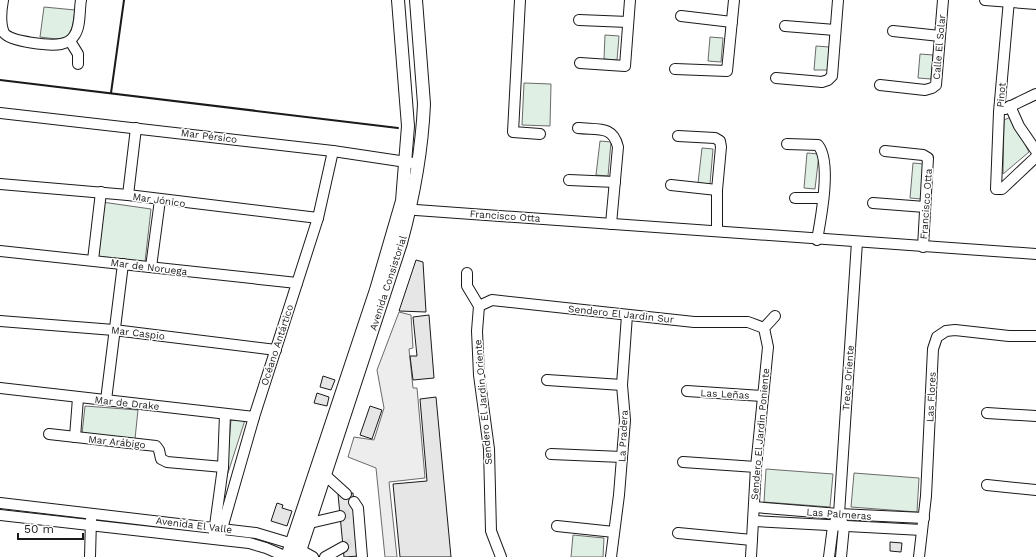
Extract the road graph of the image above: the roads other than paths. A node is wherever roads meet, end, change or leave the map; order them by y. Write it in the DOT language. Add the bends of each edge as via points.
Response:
graph roads {
  1 [pos="3,0"];
  2 [pos="81,0"];
  3 [pos="520,0"];
  4 [pos="630,0"];
  5 [pos="734,0"];
  6 [pos="838,0"];
  7 [pos="943,0"];
  8 [pos="985,0"];
  9 [pos="398,1"];
  10 [pos="1009,1"];
  11 [pos="416,2"];
  12 [pos="1036,4"];
  13 [pos="681,16"];
  14 [pos="579,20"];
  15 [pos="628,22"];
  16 [pos="732,22"];
  17 [pos="785,26"];
  18 [pos="835,30"];
  19 [pos="893,31"];
  20 [pos="940,36"];
  21 [pos="2,37"];
  22 [pos="70,40"];
  23 [pos="580,63"];
  24 [pos="78,64"];
  25 [pos="675,69"];
  26 [pos="776,78"];
  27 [pos="880,85"];
  28 [pos="1036,94"];
  29 [pos="1010,106"];
  30 [pos="1000,112"];
  31 [pos="0,113"];
  32 [pos="136,128"];
  33 [pos="578,128"];
  34 [pos="540,134"];
  35 [pos="678,136"];
  36 [pos="787,144"];
  37 [pos="333,151"];
  38 [pos="885,151"];
  39 [pos="1036,151"];
  40 [pos="1036,157"];
  41 [pos="412,163"];
  42 [pos="569,180"];
  43 [pos="615,182"];
  44 [pos="0,184"];
  45 [pos="671,185"];
  46 [pos="717,190"];
  47 [pos="101,192"];
  48 [pos="128,195"];
  49 [pos="795,198"];
  50 [pos="822,198"];
  51 [pos="160,200"];
  52 [pos="873,203"];
  53 [pos="925,207"];
  54 [pos="405,210"];
  55 [pos="318,218"];
  56 [pos="611,224"];
  57 [pos="718,231"];
  58 [pos="817,240"];
  59 [pos="858,242"];
  60 [pos="924,247"];
  61 [pos="0,251"];
  62 [pos="1036,254"];
  63 [pos="93,260"];
  64 [pos="123,264"];
  65 [pos="150,267"];
  66 [pos="467,273"];
  67 [pos="297,283"];
  68 [pos="479,306"];
  69 [pos="627,315"];
  70 [pos="775,316"];
  71 [pos="0,321"];
  72 [pos="764,328"];
  73 [pos="114,330"];
  74 [pos="1036,336"];
  75 [pos="276,350"];
  76 [pos="547,380"];
  77 [pos="622,385"];
  78 [pos="0,388"];
  79 [pos="687,392"];
  80 [pos="762,396"];
  81 [pos="78,398"];
  82 [pos="106,400"];
  83 [pos="987,413"];
  84 [pos="225,414"];
  85 [pos="1036,416"];
  86 [pos="254,417"];
  87 [pos="49,434"];
  88 [pos="75,437"];
  89 [pos="551,454"];
  90 [pos="622,457"];
  91 [pos="683,462"];
  92 [pos="223,467"];
  93 [pos="756,467"];
  94 [pos="325,475"];
  95 [pos="987,485"];
  96 [pos="1036,490"];
  97 [pos="346,494"];
  98 [pos="354,502"];
  99 [pos="0,503"];
  100 [pos="754,507"];
  101 [pos="92,513"];
  102 [pos="839,514"];
  103 [pos="0,515"];
  104 [pos="340,516"];
  105 [pos="924,518"];
  106 [pos="754,521"];
  107 [pos="310,522"];
  108 [pos="91,526"];
  109 [pos="557,526"];
  110 [pos="833,526"];
  111 [pos="844,526"];
  112 [pos="218,527"];
  113 [pos="922,530"];
  114 [pos="614,532"];
  115 [pos="678,533"];
  116 [pos="216,539"];
  117 [pos="752,540"];
  118 [pos="343,547"];
  119 [pos="296,550"];
  120 [pos="90,557"];
  121 [pos="287,557"];
  122 [pos="312,557"];
  123 [pos="326,557"];
  124 [pos="362,557"];
  125 [pos="501,557"];
  126 [pos="611,557"];
  127 [pos="751,557"];
  128 [pos="829,557"];
  129 [pos="841,557"];
  130 [pos="919,557"];
  1 -- 21 [label="street"];
  2 -- 22 [label="street" via="77,30"];
  3 -- 34 [label="street" via="513,132"];
  4 -- 15 [label="street"];
  5 -- 16 [label="street"];
  6 -- 18 [label="street"];
  7 -- 20 [label="street, Calle El Solar"];
  8 -- 10 [label="street"];
  9 -- 11 [label="main road" via="401,7 407,10"];
  9 -- 41 [label="main road, Avenida Consistorial"];
  10 -- 12 [label="street"];
  10 -- 30 [label="street, Pinot"];
  11 -- 41 [label="main road, Avenida Consistorial" via="424,104 423,121"];
  13 -- 16 [label="street"];
  14 -- 15 [label="street"];
  15 -- 23 [label="street" via="625,66"];
  16 -- 25 [label="street" via="727,71"];
  17 -- 18 [label="street"];
  18 -- 26 [label="street" via="832,76 828,80 822,82"];
  19 -- 20 [label="street"];
  20 -- 27 [label="street, Calle El Solar" via="936,85 925,90"];
  21 -- 22 [label="street" via="49,44 60,44"];
  22 -- 24 [label="street" via="78,54"];
  28 -- 29 [label="street"];
  29 -- 30 [label="street"];
  29 -- 39 [label="street, Pinot" via="1019,126"];
  30 -- 40 [label="street, Pinot" via="995,187 997,190 1002,189"];
  31 -- 32 [label="street, Mar Pérsico"];
  32 -- 37 [label="street, Mar Pérsico"];
  32 -- 48 [label="street"];
  33 -- 43 [label="street" via="609,131 615,136 618,147"];
  35 -- 46 [label="street" via="715,138 720,141 722,147"];
  36 -- 50 [label="street" via="818,145 823,151 825,160"];
  37 -- 41 [label="street, Mar Pérsico"];
  37 -- 55 [label="street, Océano Antártico"];
  38 -- 53 [label="street, Francisco Otta" via="923,155 928,158"];
  41 -- 54 [label="main road, Avenida Consistorial"];
  42 -- 43 [label="street"];
  43 -- 56 [label="street"];
  44 -- 47 [label="street, Mar Jónico"];
  45 -- 46 [label="street"];
  46 -- 57 [label="street"];
  47 -- 48 [label="street, Mar Jónico"];
  47 -- 63 [label="street"];
  48 -- 51 [label="street, Mar Jónico"];
  49 -- 50 [label="street"];
  50 -- 58 [label="street"];
  51 -- 55 [label="street, Mar Jónico"];
  51 -- 65 [label="street"];
  52 -- 53 [label="street"];
  53 -- 60 [label="street, Francisco Otta"];
  54 -- 56 [label="street, Francisco Otta"];
  54 -- 94 [label="main road, Avenida Consistorial" via="401,244"];
  54 -- 119 [label="main road, Avenida Consistorial" via="376,290"];
  55 -- 67 [label="street, Océano Antártico"];
  56 -- 57 [label="street, Francisco Otta"];
  57 -- 58 [label="street, Francisco Otta"];
  58 -- 59 [label="street, Francisco Otta"];
  59 -- 60 [label="street, Francisco Otta"];
  59 -- 102 [label="street, Trece Oriente"];
  60 -- 62 [label="street, Francisco Otta"];
  61 -- 63 [label="street, Mar de Noruega"];
  63 -- 64 [label="street, Mar de Noruega"];
  64 -- 65 [label="street, Mar de Noruega"];
  64 -- 73 [label="street"];
  65 -- 67 [label="street, Mar de Noruega"];
  66 -- 68 [label="street" via="467,286"];
  67 -- 75 [label="street, Océano Antártico"];
  68 -- 69 [label="street, Sendero El Jardin Sur" via="492,300"];
  68 -- 125 [label="street, Sendero El Jardin Oriente" via="479,375 489,449 491,531"];
  69 -- 72 [label="street, Sendero El Jardin Sur" via="694,322 748,322"];
  69 -- 77 [label="street, La Pradera"];
  70 -- 72 [label="street"];
  71 -- 73 [label="street, Mar Caspio"];
  72 -- 80 [label="street, Sendero El Jardin Poniente" via="768,347"];
  73 -- 75 [label="street, Mar Caspio"];
  73 -- 82 [label="street"];
  74 -- 105 [label="street, Las Flores" via="955,330 946,331 937,337 933,349"];
  75 -- 86 [label="street, Océano Antártico"];
  76 -- 77 [label="street"];
  77 -- 90 [label="street, La Pradera" via="625,420"];
  78 -- 81 [label="street, Mar de Drake"];
  79 -- 80 [label="street, Las Leñas"];
  80 -- 93 [label="street, Sendero El Jardin Poniente"];
  81 -- 82 [label="street, Mar de Drake"];
  81 -- 88 [label="street"];
  82 -- 84 [label="street, Mar de Drake"];
  83 -- 85 [label="street"];
  84 -- 86 [label="street, Mar de Drake"];
  84 -- 92 [label="street, Océano Antártico"];
  86 -- 112 [label="street, Océano Antártico"];
  87 -- 88 [label="street, Mar Arábigo"];
  88 -- 92 [label="street, Mar Arábigo" via="156,446 161,458 167,462"];
  89 -- 90 [label="street"];
  90 -- 114 [label="street, La Pradera"];
  91 -- 93 [label="street"];
  92 -- 112 [label="street, Océano Antártico"];
  93 -- 100 [label="street, Sendero El Jardin Poniente"];
  94 -- 97 [label="street"];
  94 -- 107 [label="main road, Avenida Consistorial"];
  95 -- 96 [label="street"];
  98 -- 124 [label="street"];
  99 -- 101 [label="street, Avenida El Valle"];
  100 -- 102 [label="street, Las Palmeras"];
  100 -- 106 [label="street, Sendero El Jardin Poniente"];
  101 -- 108 [label="street"];
  101 -- 112 [label="street, Avenida El Valle"];
  102 -- 105 [label="street, Las Palmeras"];
  102 -- 110 [label="street, Trece Oriente"];
  102 -- 111 [label="street, Trece Oriente"];
  103 -- 108 [label="street, Avenida El Valle"];
  104 -- 107 [label="street"];
  105 -- 113 [label="street, Las Flores"];
  106 -- 110 [label="street, Las Palmeras"];
  106 -- 117 [label="street, Sendero El Jardin Poniente"];
  107 -- 119 [label="main road, Avenida Consistorial"];
  108 -- 116 [label="street, Avenida El Valle"];
  108 -- 120 [label="street"];
  109 -- 114 [label="street"];
  110 -- 111 [label="street, Las Palmeras"];
  110 -- 128 [label="street, Trece Oriente"];
  111 -- 113 [label="street, Las Palmeras"];
  111 -- 129 [label="street, Trece Oriente"];
  112 -- 116 [label="street, Océano Antártico"];
  112 -- 119 [label="street, Avenida El Valle" via="256,533"];
  113 -- 130 [label="street, Las Flores"];
  114 -- 126 [label="street, La Pradera"];
  115 -- 117 [label="street"];
  116 -- 121 [label="street, Avenida El Valle" via="249,543"];
  117 -- 127 [label="street, Sendero El Jardin Poniente"];
  118 -- 123 [label="street"];
  119 -- 121 [label="main road, Avenida Consistorial"];
  119 -- 122 [label="street, Avenida El Valle"];
}
